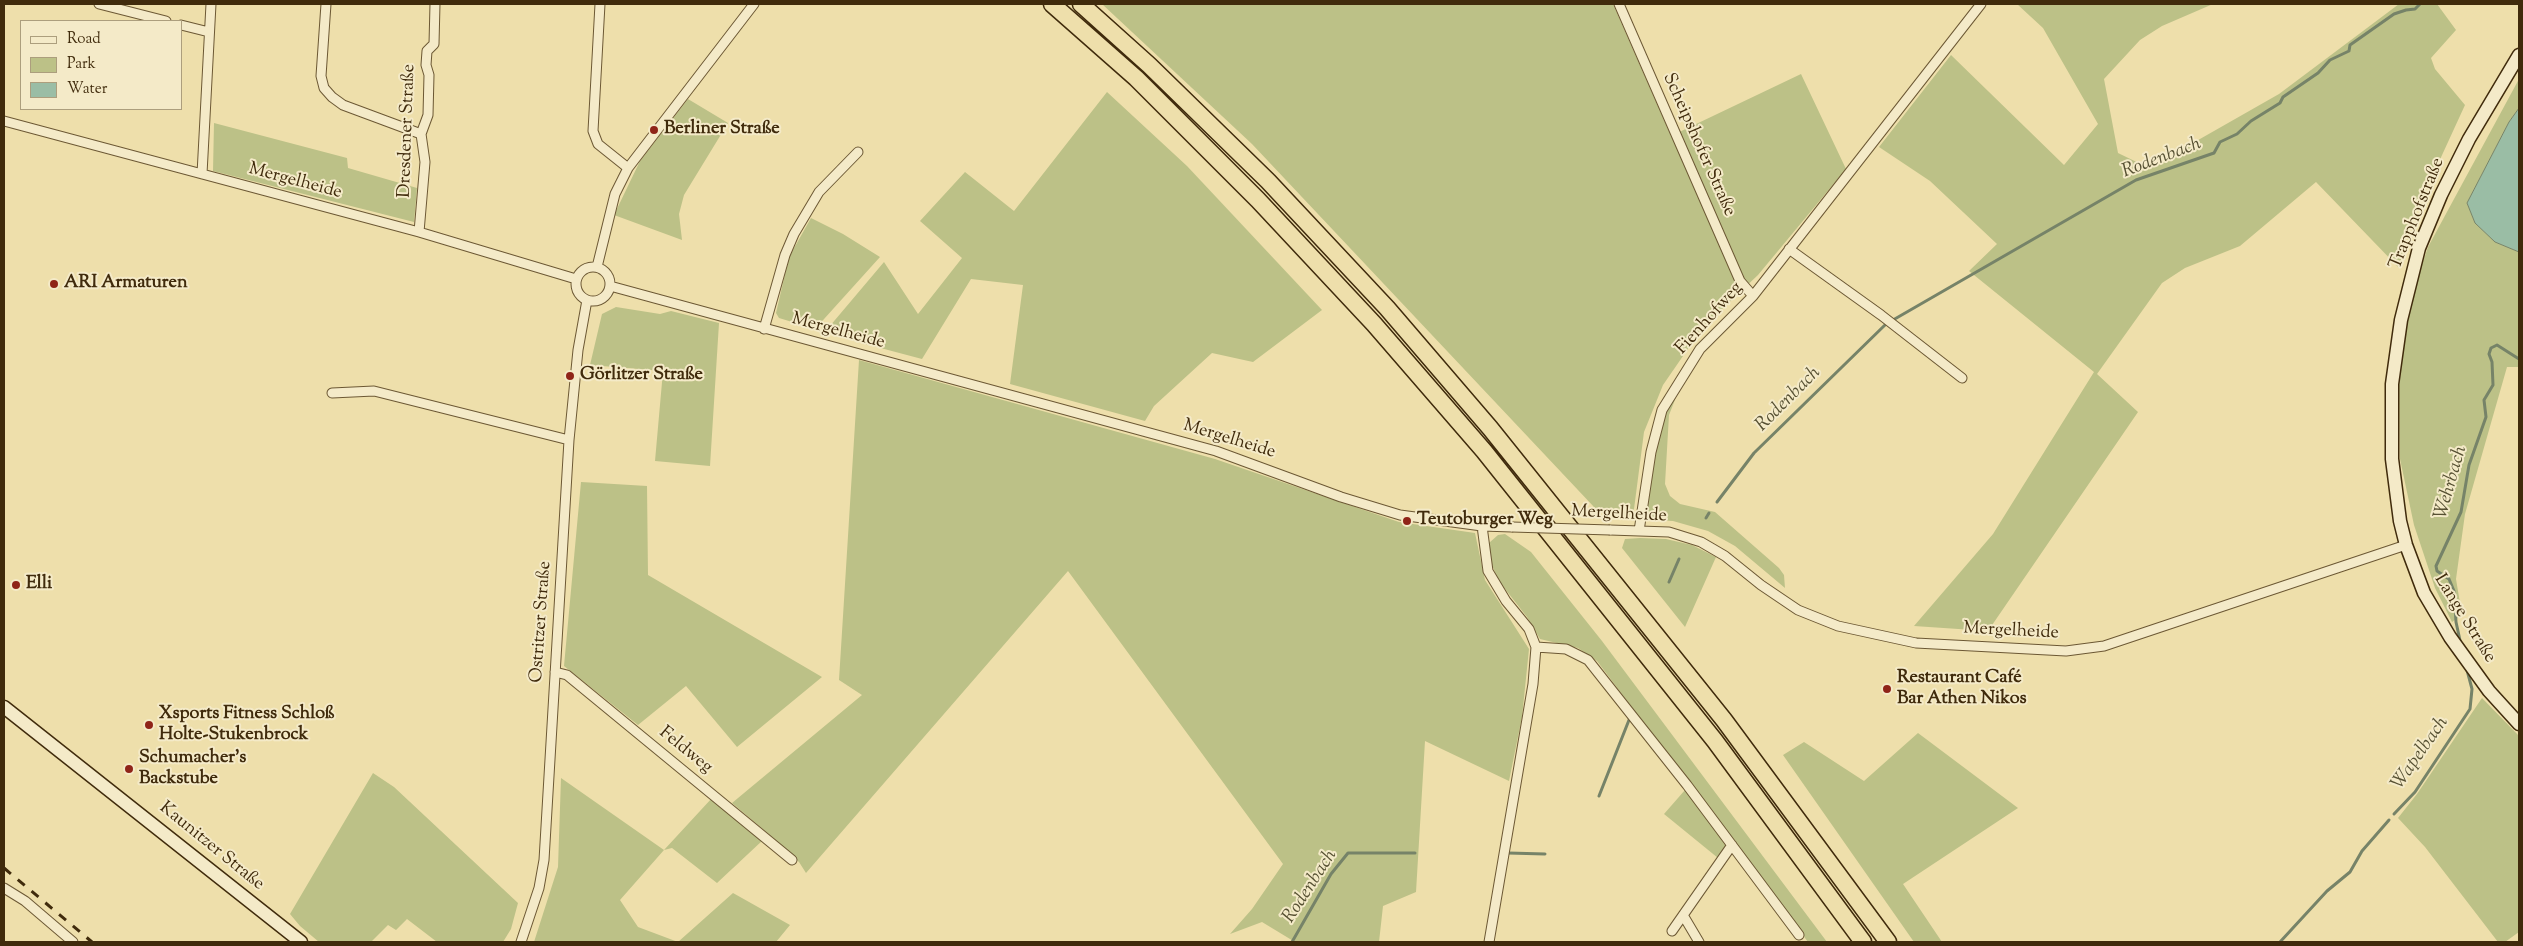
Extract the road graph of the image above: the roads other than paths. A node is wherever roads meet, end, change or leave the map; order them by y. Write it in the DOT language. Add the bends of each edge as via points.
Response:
graph roads {
  1 [pos="98,4"];
  2 [pos="211,4"];
  3 [pos="326,4"];
  4 [pos="435,4"];
  5 [pos="600,4"];
  6 [pos="754,4"];
  7 [pos="1052,4"];
  8 [pos="1081,4"];
  9 [pos="1619,4"];
  10 [pos="1981,4"];
  11 [pos="162,20"];
  12 [pos="182,25"];
  13 [pos="209,32"];
  14 [pos="2519,55"];
  15 [pos="4,121"];
  16 [pos="421,134"];
  17 [pos="858,152"];
  18 [pos="628,168"];
  19 [pos="202,174"];
  20 [pos="419,232"];
  21 [pos="1789,249"];
  22 [pos="597,267"];
  23 [pos="576,279"];
  24 [pos="610,286"];
  25 [pos="1753,296"];
  26 [pos="587,300"];
  27 [pos="764,329"];
  28 [pos="1962,378"];
  29 [pos="332,393"];
  30 [pos="569,440"];
  31 [pos="2400,520"];
  32 [pos="1482,526"];
  33 [pos="1639,531"];
  34 [pos="2406,545"];
  35 [pos="1536,647"];
  36 [pos="555,672"];
  37 [pos="4,707"];
  38 [pos="2519,724"];
  39 [pos="1732,845"];
  40 [pos="792,860"];
  41 [pos="4,888"];
  42 [pos="1683,915"];
  43 [pos="1672,931"];
  44 [pos="1799,935"];
  45 [pos="73,942"];
  46 [pos="301,942"];
  47 [pos="521,942"];
  48 [pos="1489,942"];
  49 [pos="1699,942"];
  50 [pos="1863,942"];
  51 [pos="1888,942"];
  1 -- 11 [label="street"];
  2 -- 13 [label="street"];
  3 -- 16 [label="street" via="321,76 324,88 343,105"];
  4 -- 16 [label="street, Dresdener Straße" via="434,44 427,51 426,65 429,75 428,115"];
  5 -- 18 [label="street" via="593,131 598,144"];
  6 -- 18 [label="street"];
  7 -- 50 [label="highway" via="1136,78 1258,200 1374,324 1484,451 1563,546 1715,741"];
  8 -- 51 [label="highway" via="1150,65 1268,181 1387,308 1490,428 1724,720"];
  9 -- 25 [label="street, Scheipshofer Straße" via="1740,281"];
  10 -- 21 [label="street, Fienhofweg"];
  12 -- 13 [label="street"];
  13 -- 19 [label="street"];
  14 -- 31 [label="street, Trapphofstraße" via="2469,139 2441,195 2408,284 2392,384 2392,459"];
  15 -- 19 [label="street, Mergelheide"];
  16 -- 20 [label="street, Dresdener Straße" via="425,162"];
  17 -- 27 [label="street" via="819,192 794,234"];
  18 -- 22 [label="street" via="615,194"];
  19 -- 20 [label="street, Mergelheide"];
  20 -- 23 [label="street, Mergelheide"];
  21 -- 25 [label="street, Fienhofweg"];
  21 -- 28 [label="street"];
  22 -- 23 [label="street" via="587,268"];
  22 -- 24 [label="street" via="605,272"];
  23 -- 26 [label="street" via="578,294"];
  24 -- 26 [label="street" via="602,299"];
  24 -- 27 [label="street, Mergelheide"];
  25 -- 33 [label="street, Fienhofweg" via="1700,349 1662,410 1650,452"];
  26 -- 30 [label="street, Ostritzer Straße" via="578,350"];
  27 -- 32 [label="street, Mergelheide" via="1216,451 1400,515"];
  29 -- 30 [label="street" via="374,391"];
  30 -- 36 [label="street, Ostritzer Straße"];
  31 -- 34 [label="street, Lange Straße"];
  32 -- 33 [label="street, Mergelheide, bridge"];
  32 -- 35 [label="street" via="1488,571 1506,601 1529,629"];
  33 -- 34 [label="street, Mergelheide" via="1669,532 1701,542 1798,610 1838,626 1916,643 2066,652 2104,646"];
  34 -- 38 [label="street, Lange Straße" via="2424,593 2450,637 2489,691"];
  35 -- 39 [label="street" via="1566,650 1588,660"];
  35 -- 48 [label="street" via="1533,684"];
  36 -- 40 [label="street, Feldweg" via="567,675"];
  36 -- 47 [label="street, Ostritzer Straße" via="544,860 539,888"];
  37 -- 46 [label="street, Kaunitzer Straße"];
  39 -- 42 [label="street"];
  39 -- 44 [label="street"];
  41 -- 45 [label="street" via="25,901"];
  42 -- 43 [label="street"];
  42 -- 49 [label="street"];
}
